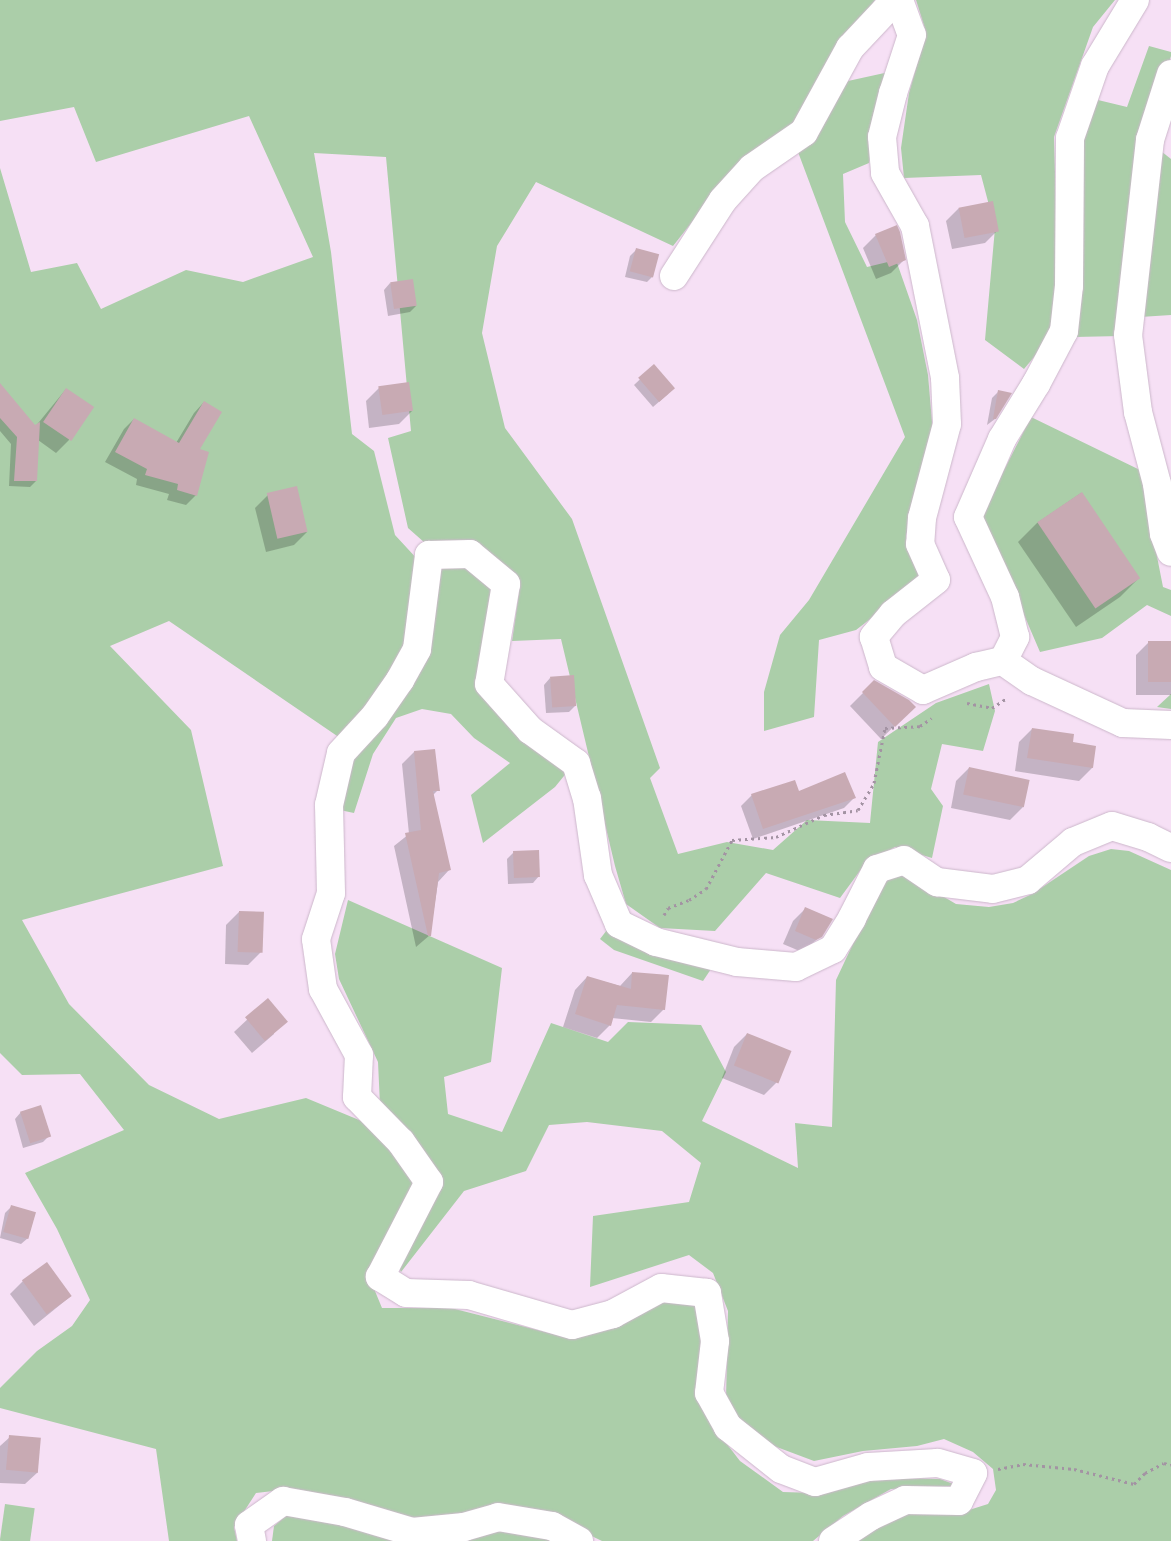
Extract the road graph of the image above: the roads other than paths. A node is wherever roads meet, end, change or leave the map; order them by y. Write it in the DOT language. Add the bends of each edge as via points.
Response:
graph roads {
  1 [pos="895,0"];
  2 [pos="899,0"];
  3 [pos="1135,0"];
  4 [pos="1171,74"];
  5 [pos="674,276"];
  6 [pos="1171,552"];
  7 [pos="1003,661"];
  8 [pos="1171,725"];
  9 [pos="1171,848"];
  10 [pos="252,1541"];
  11 [pos="579,1541"];
  12 [pos="833,1541"];
  1 -- 5 [label="street" via="850,48 804,132 752,168 723,200"];
  2 -- 7 [label="street" via="912,35 882,137 885,173 915,226 945,378 947,424 922,518 920,544 936,580 893,614 874,637 883,667 923,690 976,667"];
  3 -- 7 [label="street" via="1095,66 1070,138 1069,286 1064,331 1002,439 968,517 1006,597 1015,637"];
  4 -- 6 [label="street" via="1150,140 1128,335 1138,412 1157,484 1164,534"];
  7 -- 8 [label="street" via="1032,681 1124,723"];
  9 -- 12 [label="street" via="1112,826 1074,842 1028,880 993,890 937,882 904,860 877,869 833,949 796,967 737,962 656,942 619,924 598,875 587,798 576,762 530,730 489,684 506,584 470,554 429,555 416,649 400,680 375,716 341,753 329,805 332,893 316,939 323,989 359,1055 357,1097 401,1142 430,1182 380,1276 406,1293 469,1295 572,1325 613,1314 661,1288 708,1293 715,1341 709,1393 728,1427 781,1469 815,1482 868,1466 937,1463 973,1473 959,1501 905,1500"];
  10 -- 11 [label="street" via="249,1525 283,1501 345,1512 412,1532 464,1527 498,1517 552,1526"];
}
